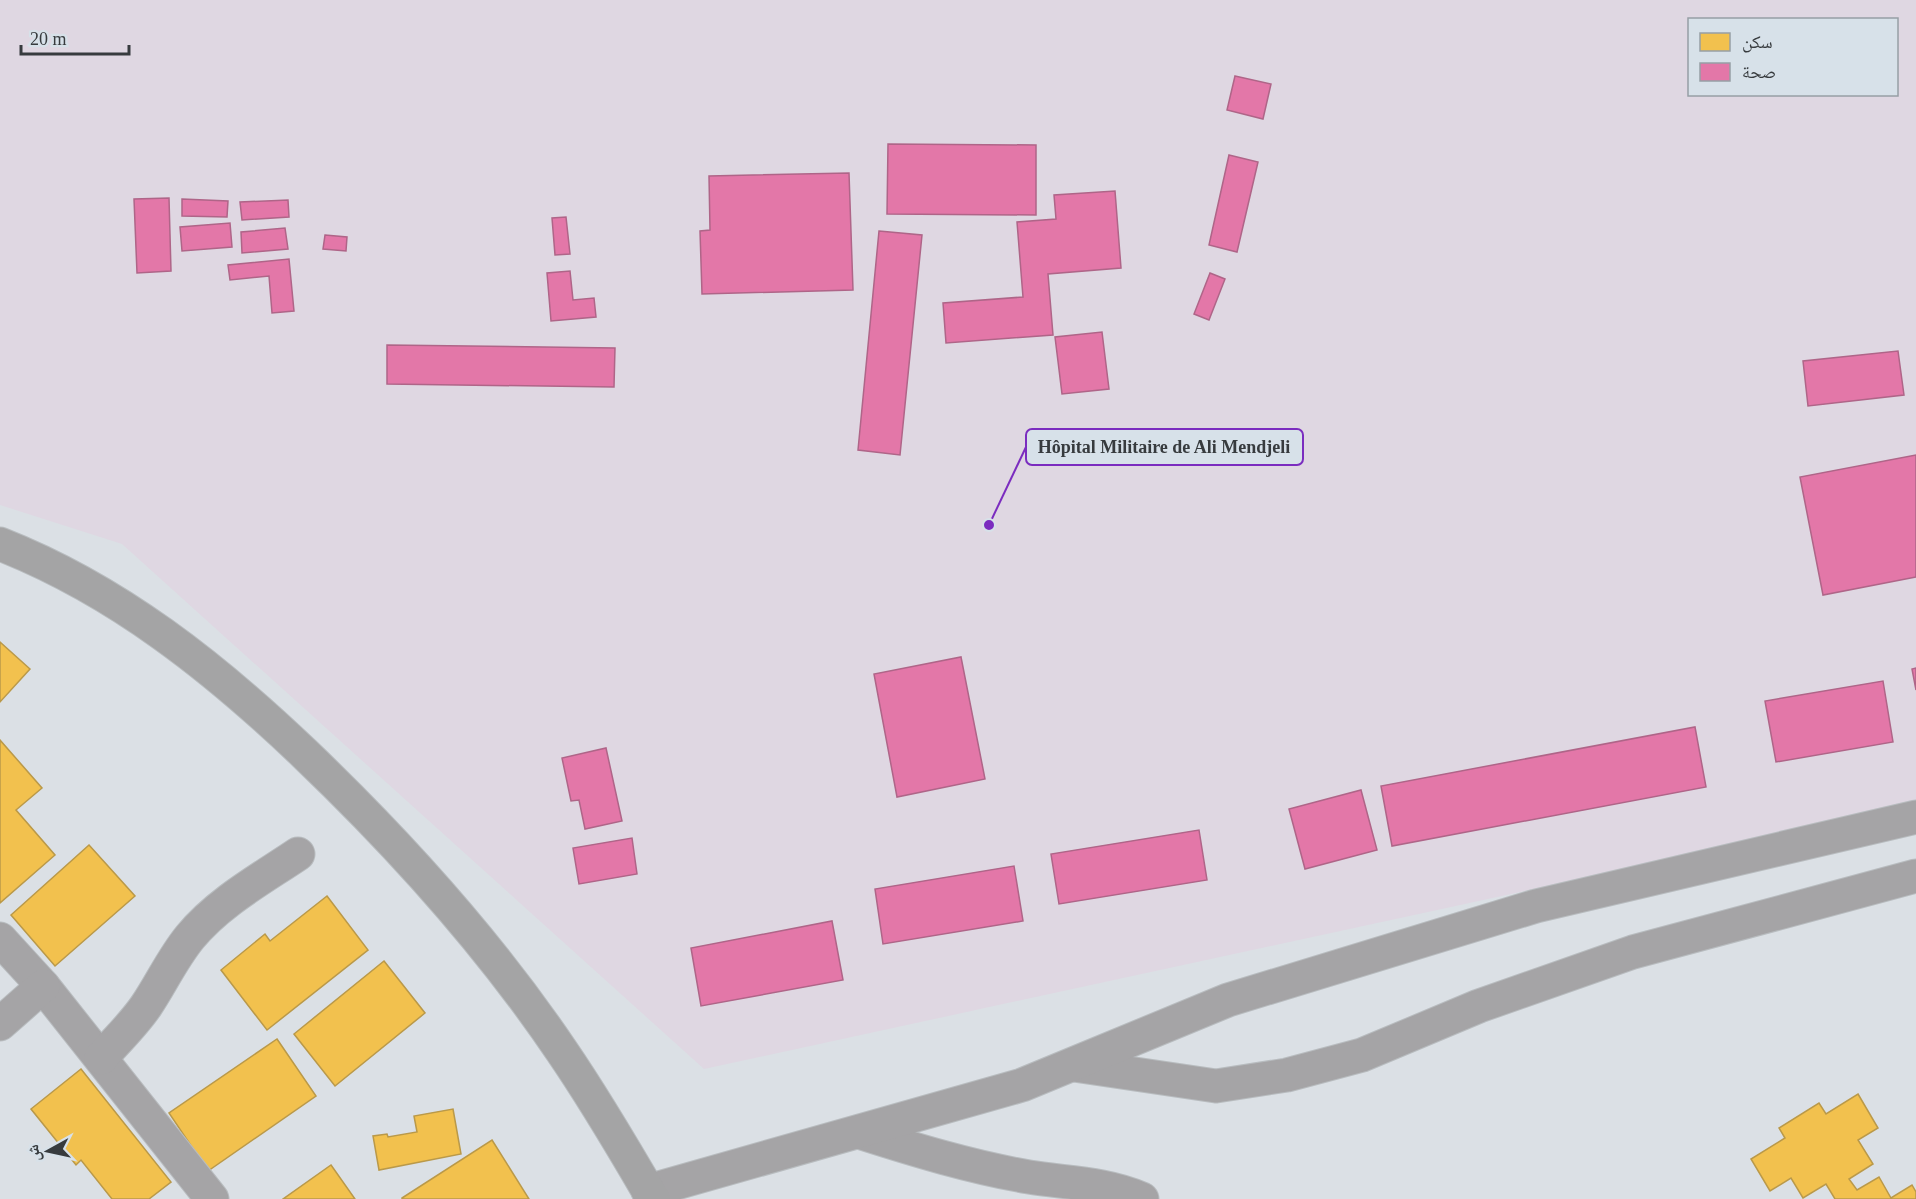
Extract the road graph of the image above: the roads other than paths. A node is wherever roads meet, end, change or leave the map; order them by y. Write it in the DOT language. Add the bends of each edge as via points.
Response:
graph roads {
  1 [pos="0,544"];
  2 [pos="1916,817"];
  3 [pos="298,854"];
  4 [pos="1916,876"];
  5 [pos="0,939"];
  6 [pos="43,986"];
  7 [pos="0,1024"];
  8 [pos="101,1058"];
  9 [pos="1072,1065"];
  10 [pos="859,1132"];
  11 [pos="650,1195"];
  12 [pos="212,1199"];
  13 [pos="1142,1199"];
  1 -- 11 [label="main road" via="66,574 166,635 212,670 329,777 385,834 506,975 561,1050"];
  2 -- 9 [label="street" via="1536,906 1228,1000"];
  3 -- 8 [label="street" via="214,912 190,936 144,1008"];
  4 -- 9 [label="street" via="1633,952 1479,1006 1362,1055 1287,1075 1216,1086"];
  5 -- 6 [label="street"];
  6 -- 7 [label="street"];
  6 -- 8 [label="street"];
  8 -- 12 [label="street"];
  9 -- 10 [label="street" via="1022,1085"];
  10 -- 11 [label="street"];
  10 -- 13 [label="street" via="936,1157 1028,1177 1096,1186"];
}
